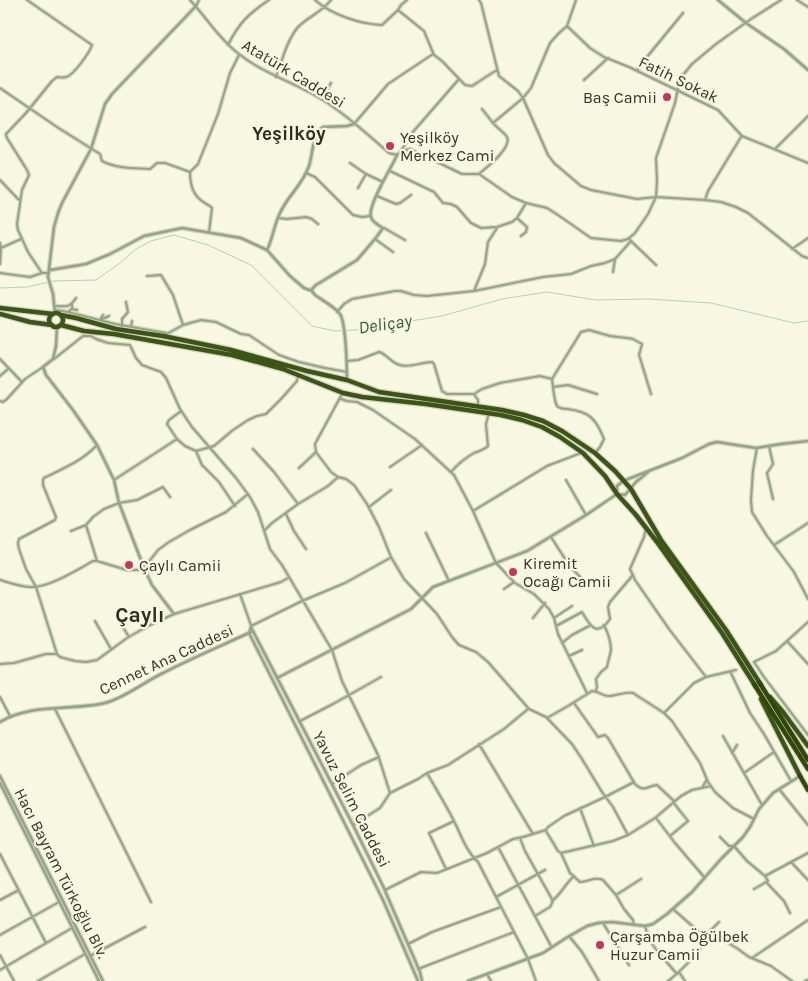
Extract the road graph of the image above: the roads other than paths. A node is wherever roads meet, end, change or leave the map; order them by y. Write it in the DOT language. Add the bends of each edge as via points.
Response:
graph roads {
  1 [pos="27,0"];
  2 [pos="190,0"];
  3 [pos="199,0"];
  4 [pos="269,0"];
  5 [pos="315,0"];
  6 [pos="331,0"];
  7 [pos="407,0"];
  8 [pos="479,0"];
  9 [pos="576,0"];
  10 [pos="718,0"];
  11 [pos="781,0"];
  12 [pos="797,0"];
  13 [pos="196,6"];
  14 [pos="808,7"];
  15 [pos="326,8"];
  16 [pos="398,10"];
  17 [pos="683,13"];
  18 [pos="746,23"];
  19 [pos="567,26"];
  20 [pos="228,46"];
  21 [pos="434,54"];
  22 [pos="239,55"];
  23 [pos="608,58"];
  24 [pos="498,70"];
  25 [pos="808,70"];
  26 [pos="636,71"];
  27 [pos="276,77"];
  28 [pos="459,80"];
  29 [pos="584,80"];
  30 [pos="331,84"];
  31 [pos="0,88"];
  32 [pos="678,91"];
  33 [pos="523,98"];
  34 [pos="321,99"];
  35 [pos="30,109"];
  36 [pos="482,109"];
  37 [pos="808,116"];
  38 [pos="494,123"];
  39 [pos="354,124"];
  40 [pos="742,136"];
  41 [pos="91,149"];
  42 [pos="775,149"];
  43 [pos="400,152"];
  44 [pos="397,155"];
  45 [pos="350,163"];
  46 [pos="808,163"];
  47 [pos="390,171"];
  48 [pos="190,172"];
  49 [pos="306,173"];
  50 [pos="366,174"];
  51 [pos="480,174"];
  52 [pos="0,180"];
  53 [pos="383,182"];
  54 [pos="358,188"];
  55 [pos="377,196"];
  56 [pos="411,196"];
  57 [pos="656,197"];
  58 [pos="20,200"];
  59 [pos="705,200"];
  60 [pos="526,203"];
  61 [pos="370,216"];
  62 [pos="278,218"];
  63 [pos="517,218"];
  64 [pos="318,224"];
  65 [pos="382,228"];
  66 [pos="497,228"];
  67 [pos="209,232"];
  68 [pos="521,236"];
  69 [pos="22,238"];
  70 [pos="808,238"];
  71 [pos="375,239"];
  72 [pos="405,240"];
  73 [pos="630,240"];
  74 [pos="0,243"];
  75 [pos="1,248"];
  76 [pos="792,249"];
  77 [pos="267,250"];
  78 [pos="393,252"];
  79 [pos="808,258"];
  80 [pos="615,259"];
  81 [pos="0,264"];
  82 [pos="656,265"];
  83 [pos="49,271"];
  84 [pos="613,272"];
  85 [pos="0,273"];
  86 [pos="42,273"];
  87 [pos="148,276"];
  88 [pos="312,291"];
  89 [pos="474,291"];
  90 [pos="76,298"];
  91 [pos="126,302"];
  92 [pos="72,304"];
  93 [pos="54,306"];
  94 [pos="0,308"];
  95 [pos="72,309"];
  96 [pos="78,310"];
  97 [pos="68,312"];
  98 [pos="337,312"];
  99 [pos="56,313"];
  100 [pos="0,314"];
  101 [pos="102,315"];
  102 [pos="109,316"];
  103 [pos="100,320"];
  104 [pos="132,321"];
  105 [pos="184,325"];
  106 [pos="56,326"];
  107 [pos="122,326"];
  108 [pos="131,327"];
  109 [pos="165,335"];
  110 [pos="0,359"];
  111 [pos="53,359"];
  112 [pos="347,361"];
  113 [pos="43,367"];
  114 [pos="9,368"];
  115 [pos="347,372"];
  116 [pos="298,375"];
  117 [pos="0,376"];
  118 [pos="552,379"];
  119 [pos="347,380"];
  120 [pos="22,382"];
  121 [pos="554,387"];
  122 [pos="343,392"];
  123 [pos="474,394"];
  124 [pos="597,394"];
  125 [pos="651,394"];
  126 [pos="340,398"];
  127 [pos="0,401"];
  128 [pos="478,406"];
  129 [pos="182,411"];
  130 [pos="489,413"];
  131 [pos="177,439"];
  132 [pos="808,441"];
  133 [pos="98,445"];
  134 [pos="422,445"];
  135 [pos="769,446"];
  136 [pos="209,447"];
  137 [pos="757,448"];
  138 [pos="253,449"];
  139 [pos="196,451"];
  140 [pos="316,452"];
  141 [pos="583,453"];
  142 [pos="595,453"];
  143 [pos="390,467"];
  144 [pos="299,468"];
  145 [pos="450,472"];
  146 [pos="648,472"];
  147 [pos="338,478"];
  148 [pos="114,480"];
  149 [pos="566,480"];
  150 [pos="623,481"];
  151 [pos="631,489"];
  152 [pos="391,490"];
  153 [pos="248,494"];
  154 [pos="617,494"];
  155 [pos="170,497"];
  156 [pos="772,499"];
  157 [pos="120,503"];
  158 [pos="298,504"];
  159 [pos="234,506"];
  160 [pos="368,506"];
  161 [pos="473,511"];
  162 [pos="286,514"];
  163 [pos="586,515"];
  164 [pos="808,523"];
  165 [pos="86,525"];
  166 [pos="646,528"];
  167 [pos="71,531"];
  168 [pos="264,531"];
  169 [pos="426,533"];
  170 [pos="551,536"];
  171 [pos="774,545"];
  172 [pos="306,549"];
  173 [pos="390,558"];
  174 [pos="97,561"];
  175 [pos="496,563"];
  176 [pos="144,568"];
  177 [pos="633,575"];
  178 [pos="580,577"];
  179 [pos="289,578"];
  180 [pos="0,580"];
  181 [pos="449,581"];
  182 [pos="514,582"];
  183 [pos="36,587"];
  184 [pos="504,589"];
  185 [pos="240,594"];
  186 [pos="422,599"];
  187 [pos="808,599"];
  188 [pos="302,601"];
  189 [pos="544,604"];
  190 [pos="572,606"];
  191 [pos="174,614"];
  192 [pos="118,618"];
  193 [pos="532,618"];
  194 [pos="554,618"];
  195 [pos="95,621"];
  196 [pos="808,622"];
  197 [pos="604,625"];
  198 [pos="251,626"];
  199 [pos="556,626"];
  200 [pos="589,626"];
  201 [pos="253,631"];
  202 [pos="249,633"];
  203 [pos="129,637"];
  204 [pos="787,642"];
  205 [pos="562,643"];
  206 [pos="111,649"];
  207 [pos="332,650"];
  208 [pos="582,650"];
  209 [pos="57,654"];
  210 [pos="569,656"];
  211 [pos="0,664"];
  212 [pos="808,664"];
  213 [pos="736,670"];
  214 [pos="730,671"];
  215 [pos="381,677"];
  216 [pos="706,677"];
  217 [pos="277,678"];
  218 [pos="757,683"];
  219 [pos="596,690"];
  220 [pos="587,693"];
  221 [pos="349,695"];
  222 [pos="0,697"];
  223 [pos="574,703"];
  224 [pos="55,708"];
  225 [pos="529,708"];
  226 [pos="664,713"];
  227 [pos="10,716"];
  228 [pos="547,718"];
  229 [pos="300,721"];
  230 [pos="0,722"];
  231 [pos="808,735"];
  232 [pos="723,736"];
  233 [pos="479,744"];
  234 [pos="737,745"];
  235 [pos="808,746"];
  236 [pos="774,752"];
  237 [pos="732,753"];
  238 [pos="379,757"];
  239 [pos="808,760"];
  240 [pos="806,767"];
  241 [pos="426,773"];
  242 [pos="744,773"];
  243 [pos="0,776"];
  244 [pos="800,776"];
  245 [pos="707,779"];
  246 [pos="791,781"];
  247 [pos="0,782"];
  248 [pos="634,782"];
  249 [pos="332,784"];
  250 [pos="2,786"];
  251 [pos="712,786"];
  252 [pos="702,788"];
  253 [pos="778,789"];
  254 [pos="808,790"];
  255 [pos="390,793"];
  256 [pos="605,797"];
  257 [pos="674,802"];
  258 [pos="762,805"];
  259 [pos="580,808"];
  260 [pos="655,818"];
  261 [pos="754,820"];
  262 [pos="454,821"];
  263 [pos="353,825"];
  264 [pos="808,825"];
  265 [pos="348,828"];
  266 [pos="546,830"];
  267 [pos="533,834"];
  268 [pos="628,835"];
  269 [pos="670,836"];
  270 [pos="720,837"];
  271 [pos="520,838"];
  272 [pos="594,846"];
  273 [pos="734,846"];
  274 [pos="498,847"];
  275 [pos="561,853"];
  276 [pos="808,853"];
  277 [pos="0,854"];
  278 [pos="474,858"];
  279 [pos="4,862"];
  280 [pos="791,862"];
  281 [pos="0,864"];
  282 [pos="446,869"];
  283 [pos="545,870"];
  284 [pos="538,875"];
  285 [pos="574,876"];
  286 [pos="765,876"];
  287 [pos="704,878"];
  288 [pos="641,879"];
  289 [pos="808,880"];
  290 [pos="766,882"];
  291 [pos="518,885"];
  292 [pos="754,889"];
  293 [pos="19,890"];
  294 [pos="384,890"];
  295 [pos="616,895"];
  296 [pos="496,898"];
  297 [pos="0,900"];
  298 [pos="552,901"];
  299 [pos="59,902"];
  300 [pos="151,902"];
  301 [pos="501,907"];
  302 [pos="674,909"];
  303 [pos="790,913"];
  304 [pos="535,916"];
  305 [pos="33,917"];
  306 [pos="808,920"];
  307 [pos="719,922"];
  308 [pos="603,923"];
  309 [pos="634,925"];
  310 [pos="645,926"];
  311 [pos="145,927"];
  312 [pos="72,928"];
  313 [pos="514,932"];
  314 [pos="0,935"];
  315 [pos="569,936"];
  316 [pos="707,939"];
  317 [pos="46,943"];
  318 [pos="408,944"];
  319 [pos="552,948"];
  320 [pos="0,955"];
  321 [pos="88,956"];
  322 [pos="752,958"];
  323 [pos="528,959"];
  324 [pos="630,965"];
  325 [pos="6,966"];
  326 [pos="418,969"];
  327 [pos="0,970"];
  328 [pos="678,973"];
  329 [pos="487,974"];
  330 [pos="14,981"];
  331 [pos="39,981"];
  332 [pos="99,981"];
  333 [pos="103,981"];
  334 [pos="420,981"];
  335 [pos="468,981"];
  336 [pos="491,981"];
  337 [pos="536,981"];
  338 [pos="599,981"];
  339 [pos="668,981"];
  340 [pos="685,981"];
  341 [pos="792,981"];
  1 -- 35 [label="street" via="92,45 71,74 52,80"];
  2 -- 13 [label="street, Atatürk Caddesi"];
  3 -- 13 [label="street"];
  4 -- 20 [label="street" via="241,23"];
  5 -- 15 [label="street"];
  6 -- 15 [label="street"];
  7 -- 16 [label="street"];
  8 -- 24 [label="street"];
  9 -- 19 [label="street"];
  10 -- 18 [label="street"];
  11 -- 18 [label="street"];
  12 -- 14 [label="street"];
  13 -- 20 [label="street, Atatürk Caddesi"];
  13 -- 41 [label="street" via="112,94 105,104"];
  15 -- 16 [label="street" via="371,24 382,24"];
  15 -- 27 [label="street" via="295,31"];
  16 -- 21 [label="street" via="424,31"];
  17 -- 26 [label="street"];
  18 -- 25 [label="street"];
  18 -- 32 [label="street" via="692,64 683,75"];
  19 -- 23 [label="street, Fatih Sokak" via="590,48"];
  19 -- 33 [label="street" via="550,44 532,88"];
  20 -- 22 [label="street, Atatürk Caddesi"];
  21 -- 28 [label="street"];
  21 -- 39 [label="street" via="388,84"];
  22 -- 27 [label="street, Atatürk Caddesi"];
  22 -- 48 [label="street" via="198,164"];
  23 -- 26 [label="street, Fatih Sokak"];
  23 -- 29 [label="street"];
  24 -- 28 [label="street" via="472,86"];
  24 -- 33 [label="street" via="499,76"];
  26 -- 32 [label="street, Fatih Sokak"];
  27 -- 34 [label="street, Atatürk Caddesi"];
  28 -- 43 [label="street"];
  30 -- 34 [label="street"];
  31 -- 35 [label="street"];
  32 -- 40 [label="street, Fatih Sokak" via="718,110"];
  32 -- 57 [label="street" via="656,158"];
  33 -- 38 [label="street"];
  33 -- 57 [label="street" via="548,155 581,186 637,198"];
  34 -- 39 [label="street, Atatürk Caddesi"];
  35 -- 41 [label="street"];
  35 -- 58 [label="street" via="6,134 29,175"];
  36 -- 38 [label="street"];
  37 -- 42 [label="street"];
  38 -- 51 [label="street" via="506,135 508,144"];
  39 -- 44 [label="street, Atatürk Caddesi" via="389,153"];
  39 -- 49 [label="street" via="320,129"];
  40 -- 42 [label="street, Fatih Sokak"];
  40 -- 59 [label="street"];
  41 -- 48 [label="street" via="100,154 102,161 115,166 150,169 157,163 165,163"];
  41 -- 83 [label="street" via="58,213"];
  42 -- 46 [label="street, Fatih Sokak"];
  43 -- 44 [label="street"];
  43 -- 51 [label="street" via="410,149 462,174"];
  44 -- 47 [label="street"];
  45 -- 50 [label="street"];
  47 -- 53 [label="street"];
  47 -- 66 [label="street" via="434,192 443,203 457,207 481,228"];
  48 -- 67 [label="street" via="196,195 212,208"];
  49 -- 61 [label="street" via="315,177 354,215"];
  49 -- 62 [label="street"];
  50 -- 53 [label="street"];
  50 -- 54 [label="street"];
  51 -- 60 [label="street"];
  52 -- 58 [label="street"];
  53 -- 55 [label="street"];
  55 -- 56 [label="street" via="396,204"];
  55 -- 61 [label="street"];
  57 -- 59 [label="street"];
  57 -- 73 [label="street"];
  58 -- 69 [label="street" via="17,224"];
  59 -- 76 [label="street" via="729,204 748,213"];
  60 -- 63 [label="street"];
  60 -- 73 [label="street" via="546,208 591,238"];
  61 -- 65 [label="street"];
  62 -- 64 [label="street" via="306,217"];
  62 -- 77 [label="street"];
  63 -- 66 [label="street"];
  63 -- 68 [label="street" via="527,227"];
  65 -- 71 [label="street"];
  65 -- 72 [label="street"];
  66 -- 89 [label="street" via="488,242 485,264"];
  67 -- 77 [label="street" via="241,238"];
  67 -- 83 [label="street" via="182,228 164,231 144,236 91,262"];
  69 -- 75 [label="street"];
  69 -- 86 [label="street"];
  70 -- 76 [label="street"];
  71 -- 78 [label="street"];
  71 -- 88 [label="street" via="357,260 316,285"];
  73 -- 80 [label="street"];
  73 -- 82 [label="street"];
  74 -- 75 [label="street"];
  75 -- 81 [label="street"];
  76 -- 79 [label="street"];
  77 -- 88 [label="street" via="290,276"];
  80 -- 84 [label="street"];
  80 -- 89 [label="street" via="571,274"];
  83 -- 86 [label="street"];
  83 -- 93 [label="street"];
  85 -- 86 [label="street" via="30,277"];
  87 -- 105 [label="street" via="161,275 173,295"];
  88 -- 98 [label="street"];
  89 -- 98 [label="street" via="427,296 395,291 352,299"];
  90 -- 92 [label="street"];
  91 -- 107 [label="street" via="128,312 122,319"];
  92 -- 93 [label="street"];
  92 -- 95 [label="street"];
  93 -- 99 [label="street"];
  94 -- 99 [label="highway"];
  95 -- 96 [label="street"];
  95 -- 97 [label="street"];
  97 -- 99 [label="street"];
  97 -- 103 [label="street"];
  98 -- 112 [label="street" via="343,325"];
  99 -- 106 [label="highway" via="63,320"];
  99 -- 106 [label="highway" via="49,320"];
  99 -- 109 [label="highway" via="116,329"];
  100 -- 106 [label="highway"];
  101 -- 103 [label="street"];
  102 -- 103 [label="street"];
  103 -- 107 [label="street"];
  104 -- 108 [label="street"];
  105 -- 109 [label="street"];
  105 -- 115 [label="street" via="201,320 216,322 299,362"];
  106 -- 111 [label="street"];
  106 -- 116 [label="highway" via="232,355"];
  107 -- 108 [label="street"];
  108 -- 109 [label="street"];
  109 -- 119 [label="highway"];
  110 -- 114 [label="street"];
  111 -- 113 [label="street"];
  111 -- 129 [label="street" via="83,336 130,345 142,365 161,372 166,378"];
  112 -- 115 [label="street"];
  112 -- 123 [label="street" via="382,352 398,365 432,362 444,393"];
  113 -- 120 [label="street"];
  113 -- 133 [label="street"];
  114 -- 117 [label="street"];
  114 -- 120 [label="street"];
  115 -- 119 [label="street"];
  116 -- 122 [label="highway"];
  116 -- 136 [label="street" via="297,381 266,414 248,420"];
  118 -- 121 [label="street"];
  118 -- 123 [label="street" via="540,376 500,383"];
  118 -- 125 [label="street" via="581,332 589,330 642,344 639,355"];
  119 -- 122 [label="highway"];
  119 -- 122 [label="highway"];
  119 -- 128 [label="highway" via="379,392"];
  120 -- 127 [label="street" via="7,399"];
  121 -- 124 [label="street" via="568,385"];
  121 -- 142 [label="street" via="556,404 560,408 583,412 593,418 604,439"];
  122 -- 126 [label="street"];
  122 -- 130 [label="highway"];
  123 -- 128 [label="street"];
  126 -- 134 [label="street" via="373,410"];
  126 -- 140 [label="street" via="314,444"];
  128 -- 142 [label="highway" via="543,421"];
  129 -- 131 [label="street" via="167,424"];
  129 -- 136 [label="street"];
  130 -- 141 [label="highway" via="542,427"];
  130 -- 145 [label="street" via="486,424 488,446 460,462"];
  131 -- 139 [label="street"];
  131 -- 148 [label="street"];
  132 -- 135 [label="street"];
  133 -- 148 [label="street"];
  133 -- 183 [label="street" via="73,464 43,480 55,520 19,539 18,543"];
  134 -- 143 [label="street"];
  134 -- 145 [label="street"];
  135 -- 137 [label="street"];
  135 -- 156 [label="street" via="773,464 767,473"];
  136 -- 139 [label="street"];
  136 -- 153 [label="street"];
  137 -- 146 [label="street" via="717,442"];
  137 -- 171 [label="street" via="752,512"];
  138 -- 158 [label="street"];
  139 -- 159 [label="street" via="202,465 220,482"];
  140 -- 144 [label="street"];
  140 -- 147 [label="street"];
  141 -- 154 [label="highway"];
  141 -- 161 [label="street" via="547,466"];
  142 -- 150 [label="highway"];
  145 -- 161 [label="street"];
  146 -- 150 [label="street"];
  146 -- 151 [label="street"];
  147 -- 158 [label="street"];
  147 -- 160 [label="street" via="354,485"];
  148 -- 157 [label="street"];
  149 -- 163 [label="street"];
  150 -- 151 [label="highway"];
  150 -- 154 [label="street" via="617,486"];
  151 -- 154 [label="street" via="625,495"];
  151 -- 218 [label="highway" via="661,540 726,630"];
  152 -- 160 [label="street"];
  153 -- 159 [label="street"];
  153 -- 168 [label="street"];
  154 -- 163 [label="street"];
  154 -- 166 [label="highway"];
  155 -- 157 [label="street" via="163,487 137,500"];
  157 -- 165 [label="street" via="104,509"];
  157 -- 176 [label="street"];
  158 -- 162 [label="street"];
  159 -- 176 [label="street" via="169,542"];
  160 -- 173 [label="street"];
  161 -- 175 [label="street"];
  162 -- 168 [label="street"];
  162 -- 172 [label="street"];
  163 -- 170 [label="street"];
  164 -- 171 [label="street"];
  165 -- 167 [label="street"];
  165 -- 174 [label="street"];
  166 -- 177 [label="street" via="630,569"];
  166 -- 218 [label="highway"];
  168 -- 179 [label="street" via="270,549"];
  169 -- 181 [label="street"];
  170 -- 175 [label="street" via="527,551"];
  170 -- 178 [label="street"];
  171 -- 187 [label="street" via="794,572"];
  173 -- 186 [label="street"];
  173 -- 188 [label="street" via="345,584"];
  174 -- 176 [label="street" via="127,570"];
  174 -- 183 [label="street"];
  175 -- 181 [label="street"];
  175 -- 182 [label="street"];
  176 -- 191 [label="street" via="152,585"];
  177 -- 197 [label="street" via="610,602 610,619"];
  177 -- 216 [label="street"];
  179 -- 185 [label="street"];
  179 -- 188 [label="street"];
  180 -- 183 [label="street"];
  181 -- 186 [label="street" via="433,587"];
  182 -- 184 [label="street"];
  182 -- 189 [label="street"];
  183 -- 209 [label="street"];
  185 -- 191 [label="street"];
  185 -- 198 [label="street"];
  186 -- 207 [label="street" via="411,609"];
  186 -- 225 [label="street" via="456,641 488,662"];
  188 -- 198 [label="street"];
  188 -- 207 [label="street"];
  189 -- 193 [label="street"];
  189 -- 194 [label="street"];
  190 -- 194 [label="street"];
  191 -- 203 [label="street"];
  192 -- 203 [label="street"];
  194 -- 199 [label="street"];
  195 -- 206 [label="street"];
  196 -- 204 [label="street"];
  197 -- 200 [label="street" via="597,629"];
  197 -- 219 [label="street" via="610,653 607,667 596,680"];
  198 -- 201 [label="street"];
  198 -- 202 [label="street"];
  199 -- 200 [label="street" via="582,612"];
  199 -- 205 [label="street"];
  200 -- 205 [label="street"];
  201 -- 202 [label="street, Cennet Ana Caddesi"];
  201 -- 217 [label="street, Yavuz Selim Caddesi"];
  202 -- 224 [label="street, Cennet Ana Caddesi" via="183,662 106,703"];
  202 -- 265 [label="street, Yavuz Selim Caddesi"];
  203 -- 206 [label="street"];
  204 -- 212 [label="street"];
  204 -- 231 [label="street" via="754,662"];
  205 -- 210 [label="street"];
  206 -- 209 [label="street" via="97,660 86,662"];
  207 -- 217 [label="street"];
  207 -- 221 [label="street"];
  208 -- 210 [label="street"];
  209 -- 211 [label="street"];
  210 -- 220 [label="street"];
  213 -- 214 [label="street"];
  214 -- 216 [label="street"];
  214 -- 236 [label="street"];
  215 -- 221 [label="street"];
  216 -- 226 [label="street" via="694,683"];
  217 -- 229 [label="street, Yavuz Selim Caddesi"];
  218 -- 235 [label="highway"];
  218 -- 239 [label="highway"];
  218 -- 240 [label="highway"];
  218 -- 244 [label="highway" via="772,722"];
  219 -- 220 [label="street"];
  219 -- 226 [label="street" via="608,696 633,693"];
  220 -- 223 [label="street"];
  221 -- 229 [label="street"];
  221 -- 238 [label="street"];
  222 -- 227 [label="street"];
  223 -- 228 [label="street"];
  223 -- 248 [label="street" via="598,737 605,735 608,738"];
  224 -- 227 [label="street, Cennet Ana Caddesi"];
  224 -- 300 [label="street"];
  225 -- 228 [label="street"];
  225 -- 233 [label="street"];
  226 -- 245 [label="street" via="700,763"];
  227 -- 230 [label="street, Cennet Ana Caddesi"];
  228 -- 256 [label="street" via="572,744"];
  229 -- 249 [label="street, Yavuz Selim Caddesi"];
  232 -- 237 [label="street"];
  233 -- 241 [label="street" via="448,764"];
  233 -- 267 [label="street"];
  234 -- 237 [label="street"];
  236 -- 242 [label="street"];
  236 -- 246 [label="street"];
  237 -- 242 [label="street"];
  238 -- 249 [label="street"];
  238 -- 255 [label="street"];
  241 -- 255 [label="street"];
  241 -- 262 [label="street"];
  242 -- 258 [label="street"];
  243 -- 250 [label="street, Hacı Bayram Türkoğlu Blv."];
  244 -- 246 [label="street"];
  244 -- 254 [label="highway"];
  245 -- 251 [label="street"];
  245 -- 252 [label="street"];
  246 -- 253 [label="street"];
  247 -- 250 [label="street, Hacı Bayram Türkoğlu Blv."];
  248 -- 256 [label="street"];
  248 -- 257 [label="street" via="644,790 657,785"];
  249 -- 263 [label="street, Yavuz Selim Caddesi"];
  250 -- 299 [label="street, Hacı Bayram Türkoğlu Blv."];
  250 -- 321 [label="street, Hacı Bayram Türkoğlu Blv."];
  251 -- 252 [label="street"];
  251 -- 261 [label="street" via="733,808"];
  252 -- 257 [label="street"];
  253 -- 258 [label="street"];
  253 -- 264 [label="street"];
  255 -- 263 [label="street" via="380,808"];
  256 -- 259 [label="street"];
  256 -- 268 [label="street"];
  257 -- 260 [label="street"];
  257 -- 269 [label="street" via="688,821"];
  258 -- 261 [label="street"];
  259 -- 266 [label="street"];
  259 -- 272 [label="street"];
  260 -- 268 [label="street"];
  260 -- 269 [label="street"];
  261 -- 273 [label="street"];
  262 -- 278 [label="street"];
  262 -- 282 [label="street" via="429,833"];
  263 -- 265 [label="street"];
  263 -- 294 [label="street, Yavuz Selim Caddesi"];
  265 -- 334 [label="street, Yavuz Selim Caddesi"];
  266 -- 267 [label="street"];
  266 -- 275 [label="street"];
  267 -- 271 [label="street"];
  268 -- 272 [label="street"];
  269 -- 287 [label="street"];
  270 -- 273 [label="street" via="729,846"];
  271 -- 274 [label="street"];
  271 -- 284 [label="street"];
  272 -- 275 [label="street"];
  273 -- 286 [label="street"];
  273 -- 287 [label="street"];
  274 -- 278 [label="street"];
  274 -- 291 [label="street"];
  275 -- 285 [label="street"];
  276 -- 280 [label="street"];
  277 -- 279 [label="street"];
  278 -- 282 [label="street"];
  278 -- 296 [label="street"];
  279 -- 281 [label="street"];
  279 -- 293 [label="street"];
  280 -- 286 [label="street"];
  280 -- 289 [label="street"];
  282 -- 294 [label="street" via="437,873 421,872"];
  283 -- 284 [label="street"];
  284 -- 291 [label="street"];
  284 -- 298 [label="street"];
  285 -- 295 [label="street" via="582,883 601,878"];
  285 -- 298 [label="street"];
  286 -- 290 [label="street"];
  287 -- 302 [label="street"];
  288 -- 295 [label="street"];
  290 -- 292 [label="street"];
  290 -- 303 [label="street" via="784,901"];
  291 -- 296 [label="street"];
  291 -- 304 [label="street"];
  293 -- 297 [label="street"];
  293 -- 305 [label="street"];
  294 -- 318 [label="street, Yavuz Selim Caddesi"];
  295 -- 309 [label="street"];
  296 -- 301 [label="street"];
  298 -- 304 [label="street" via="550,907"];
  299 -- 305 [label="street"];
  299 -- 312 [label="street, Hacı Bayram Türkoğlu Blv."];
  301 -- 313 [label="street"];
  301 -- 318 [label="street"];
  302 -- 310 [label="street"];
  302 -- 316 [label="street"];
  304 -- 319 [label="street"];
  305 -- 314 [label="street"];
  305 -- 317 [label="street"];
  306 -- 322 [label="street"];
  307 -- 316 [label="street" via="706,935"];
  308 -- 309 [label="street"];
  308 -- 315 [label="street" via="587,926"];
  308 -- 324 [label="street"];
  309 -- 310 [label="street"];
  310 -- 328 [label="street" via="657,951"];
  311 -- 321 [label="street"];
  312 -- 317 [label="street"];
  312 -- 321 [label="street, Hacı Bayram Türkoğlu Blv."];
  313 -- 323 [label="street"];
  313 -- 326 [label="street"];
  315 -- 319 [label="street"];
  315 -- 338 [label="street"];
  316 -- 322 [label="street" via="727,942"];
  316 -- 328 [label="street"];
  317 -- 325 [label="street"];
  318 -- 326 [label="street, Yavuz Selim Caddesi"];
  319 -- 323 [label="street"];
  320 -- 325 [label="street"];
  321 -- 331 [label="street"];
  321 -- 332 [label="street, Hacı Bayram Türkoğlu Blv."];
  321 -- 333 [label="street, Hacı Bayram Türkoğlu Blv."];
  322 -- 341 [label="street" via="771,966"];
  323 -- 329 [label="street"];
  323 -- 337 [label="street"];
  325 -- 327 [label="street"];
  325 -- 330 [label="street"];
  326 -- 334 [label="street, Yavuz Selim Caddesi" via="422,977"];
  328 -- 339 [label="street"];
  328 -- 340 [label="street"];
  329 -- 335 [label="street"];
  329 -- 336 [label="street"];
}
